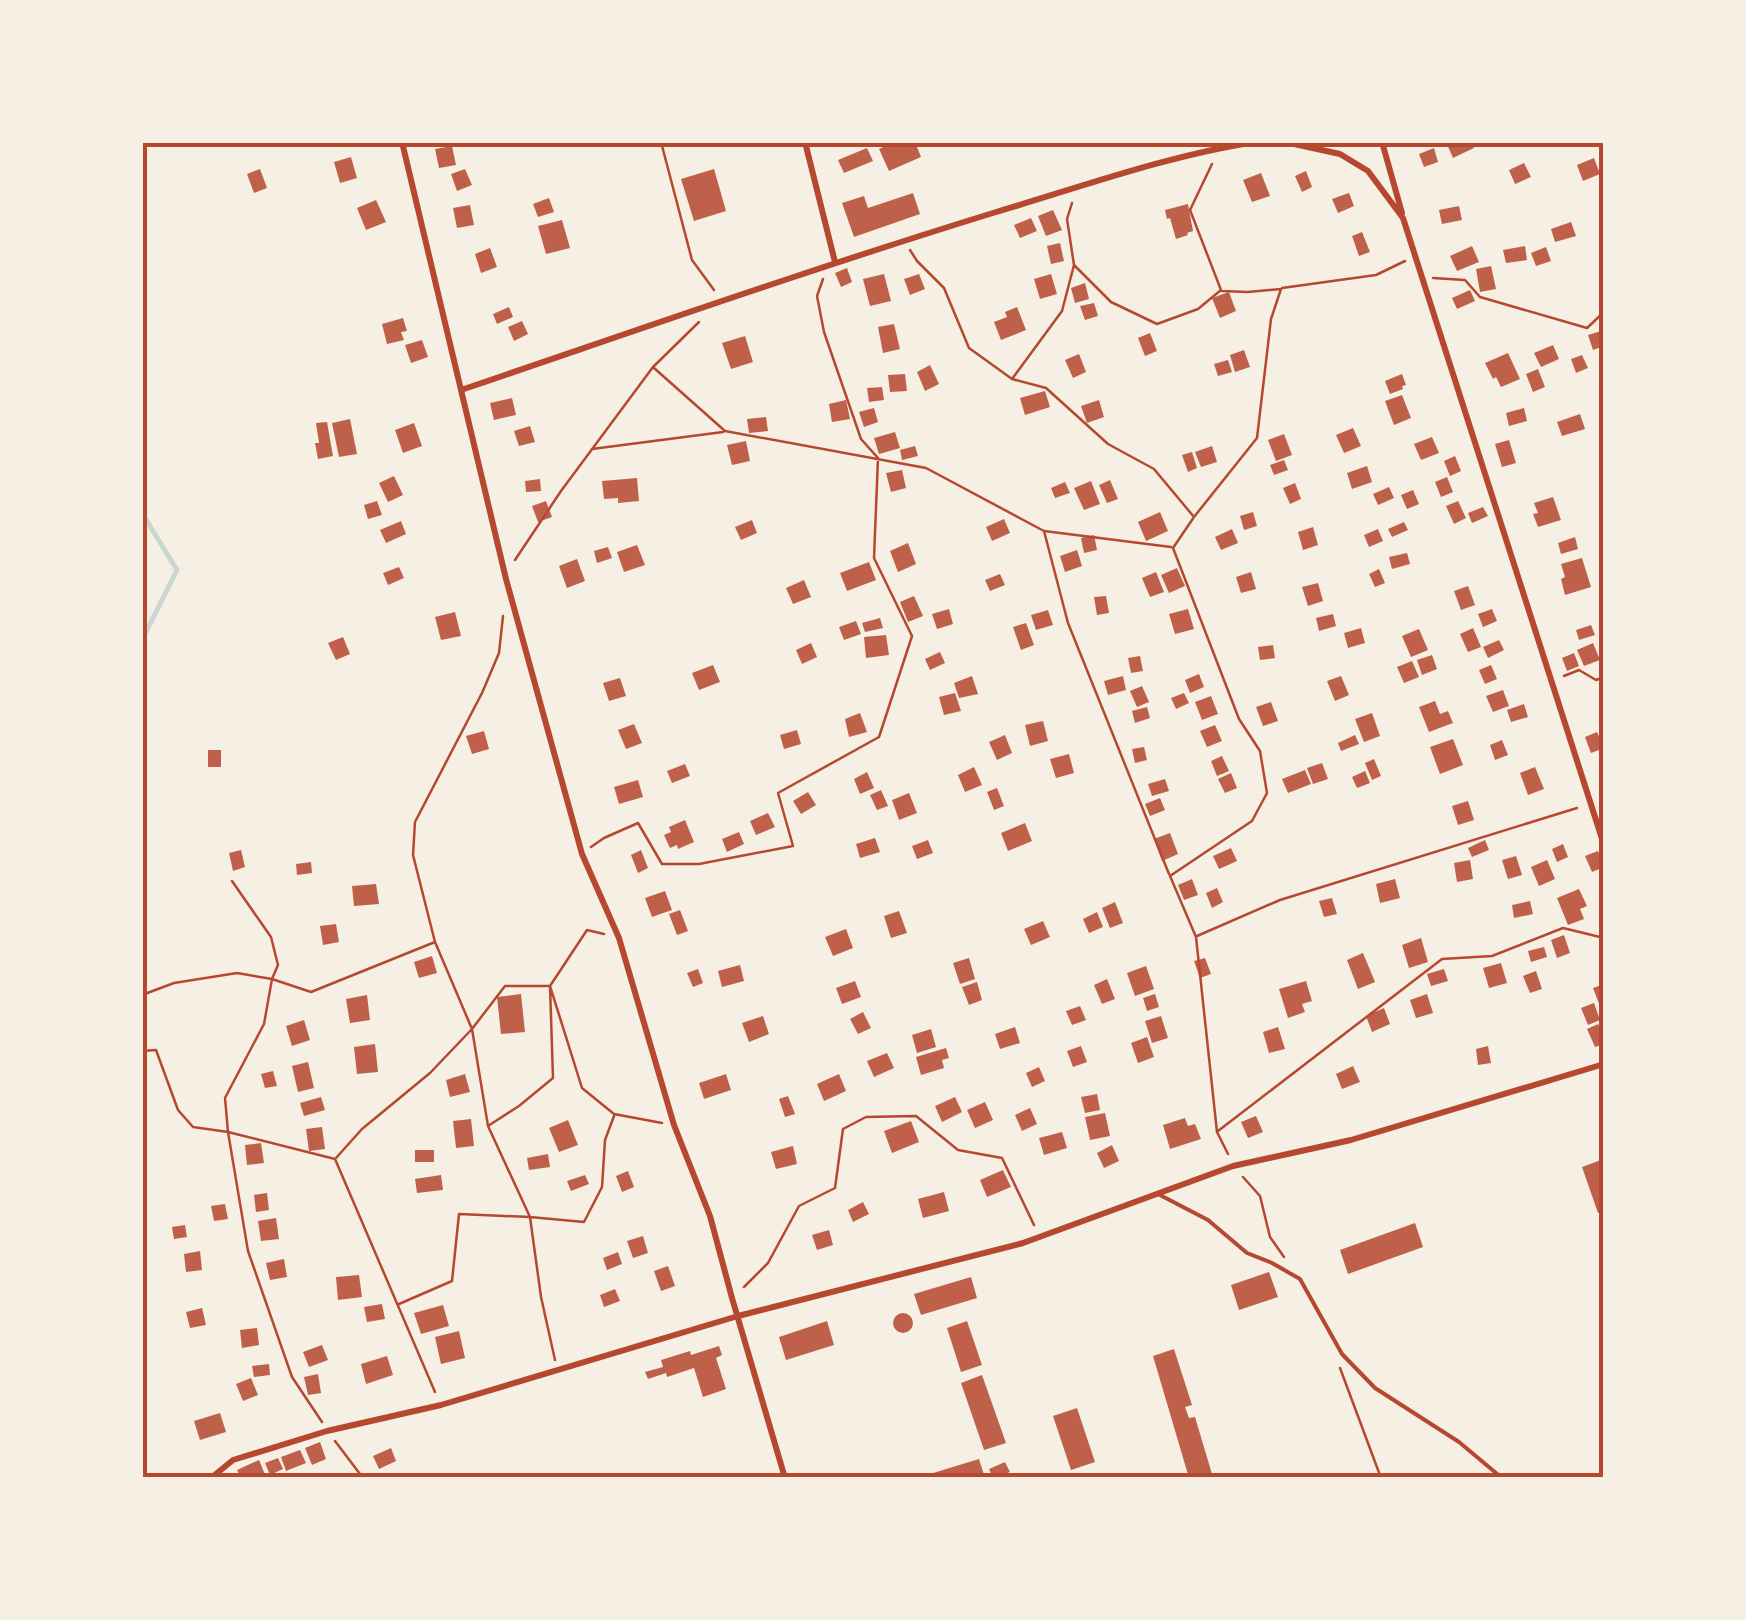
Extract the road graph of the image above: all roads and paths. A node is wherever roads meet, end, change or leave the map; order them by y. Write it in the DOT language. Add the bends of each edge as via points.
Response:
graph roads {
  1 [pos="402,142"];
  2 [pos="662,142"];
  3 [pos="805,142"];
  4 [pos="1256,142"];
  5 [pos="1285,142"];
  6 [pos="1382,142"];
  7 [pos="1220,148"];
  8 [pos="1078,188"];
  9 [pos="1404,218"];
  10 [pos="904,240"];
  11 [pos="1414,256"];
  12 [pos="832,263"];
  13 [pos="1074,265"];
  14 [pos="1420,277"];
  15 [pos="1280,288"];
  16 [pos="1221,290"];
  17 [pos="721,300"];
  18 [pos="1604,312"];
  19 [pos="653,366"];
  20 [pos="1012,379"];
  21 [pos="461,390"];
  22 [pos="724,431"];
  23 [pos="592,449"];
  24 [pos="878,458"];
  25 [pos="1194,517"];
  26 [pos="1044,531"];
  27 [pos="1173,548"];
  28 [pos="506,579"];
  29 [pos="503,616"];
  30 [pos="1604,677"];
  31 [pos="1552,681"];
  32 [pos="1590,804"];
  33 [pos="1604,844"];
  34 [pos="582,854"];
  35 [pos="1170,876"];
  36 [pos="232,881"];
  37 [pos="1196,937"];
  38 [pos="618,938"];
  39 [pos="1604,938"];
  40 [pos="436,942"];
  41 [pos="272,979"];
  42 [pos="550,986"];
  43 [pos="142,994"];
  44 [pos="472,1029"];
  45 [pos="142,1051"];
  46 [pos="1604,1064"];
  47 [pos="614,1114"];
  48 [pos="674,1125"];
  49 [pos="488,1126"];
  50 [pos="228,1132"];
  51 [pos="1217,1132"];
  52 [pos="335,1159"];
  53 [pos="1234,1166"];
  54 [pos="1156,1192"];
  55 [pos="530,1217"];
  56 [pos="1040,1238"];
  57 [pos="1300,1279"];
  58 [pos="732,1298"];
  59 [pos="398,1305"];
  60 [pos="738,1316"];
  61 [pos="1336,1358"];
  62 [pos="557,1369"];
  63 [pos="292,1377"];
  64 [pos="441,1405"];
  65 [pos="211,1478"];
  66 [pos="785,1478"];
  67 [pos="1381,1478"];
  68 [pos="1502,1478"];
  1 -- 21 [label="street"];
  2 -- 17 [label="path" via="692,260"];
  3 -- 12 [label="street"];
  4 -- 7 [label="street"];
  5 -- 9 [label="street" via="1354,162"];
  6 -- 9 [label="street"];
  7 -- 8 [label="street"];
  7 -- 16 [label="path" via="1190,210"];
  8 -- 10 [label="street"];
  8 -- 13 [label="path" via="1067,219"];
  9 -- 11 [label="street"];
  10 -- 12 [label="street"];
  10 -- 20 [label="path" via="944,288 968,348"];
  11 -- 14 [label="street"];
  11 -- 15 [label="path" via="1376,275"];
  12 -- 17 [label="street"];
  12 -- 24 [label="path" via="817,296 824,332 861,440"];
  13 -- 16 [label="path" via="1111,302 1157,324 1198,310"];
  13 -- 20 [label="path" via="1062,311"];
  14 -- 18 [label="path" via="1464,280 1480,297 1587,328"];
  14 -- 31 [label="street"];
  15 -- 16 [label="path"];
  15 -- 25 [label="path" via="1257,438"];
  17 -- 19 [label="path"];
  17 -- 21 [label="street"];
  19 -- 22 [label="path"];
  19 -- 23 [label="path"];
  20 -- 25 [label="path" via="1046,388 1108,444 1154,469"];
  21 -- 28 [label="street"];
  22 -- 23 [label="path"];
  22 -- 24 [label="path"];
  23 -- 28 [label="path"];
  24 -- 26 [label="path" via="926,468"];
  24 -- 34 [label="path" via="874,558 912,636 879,737 778,793 793,846 699,864 662,864 638,822"];
  25 -- 27 [label="path"];
  26 -- 27 [label="path"];
  26 -- 35 [label="path" via="1068,623"];
  27 -- 35 [label="path" via="1239,719 1260,751 1268,793 1252,820"];
  28 -- 34 [label="street"];
  29 -- 40 [label="path" via="499,652 482,693 415,822 414,855"];
  30 -- 31 [label="path" via="1596,680 1579,670"];
  31 -- 32 [label="street"];
  32 -- 33 [label="street"];
  32 -- 37 [label="path" via="1280,900"];
  34 -- 38 [label="street"];
  35 -- 37 [label="path"];
  36 -- 41 [label="path" via="271,937 278,965"];
  37 -- 51 [label="path"];
  38 -- 42 [label="path" via="586,930"];
  38 -- 48 [label="street"];
  39 -- 51 [label="path" via="1563,928 1492,956 1442,959"];
  40 -- 41 [label="path" via="310,992"];
  40 -- 44 [label="path"];
  41 -- 43 [label="path" via="237,972"];
  41 -- 50 [label="path" via="264,1024 225,1098"];
  42 -- 44 [label="path" via="505,986"];
  42 -- 47 [label="path" via="582,1088"];
  42 -- 49 [label="path" via="553,1078"];
  44 -- 49 [label="path"];
  44 -- 52 [label="path"];
  45 -- 50 [label="path" via="156,1050 178,1110 193,1126"];
  46 -- 53 [label="street" via="1351,1140"];
  47 -- 48 [label="path"];
  47 -- 55 [label="path" via="602,1187 584,1222"];
  48 -- 58 [label="street" via="710,1216"];
  49 -- 55 [label="path"];
  50 -- 52 [label="path"];
  50 -- 63 [label="path" via="248,1251"];
  51 -- 53 [label="path"];
  52 -- 59 [label="path"];
  53 -- 54 [label="street"];
  53 -- 57 [label="path" via="1260,1196 1270,1237"];
  54 -- 56 [label="street"];
  54 -- 57 [label="lane"];
  55 -- 59 [label="path" via="459,1214 452,1281"];
  55 -- 62 [label="path"];
  56 -- 58 [label="path" via="1002,1158 958,1150 916,1116 866,1117 843,1130 835,1188 799,1206 768,1263"];
  56 -- 60 [label="street"];
  57 -- 68 [label="lane" via="1342,1354 1374,1388 1460,1442"];
  58 -- 60 [label="street"];
  59 -- 64 [label="path"];
  60 -- 62 [label="street"];
  60 -- 66 [label="street"];
  61 -- 67 [label="path"];
  62 -- 64 [label="street"];
  64 -- 65 [label="street" via="233,1460"];
}
